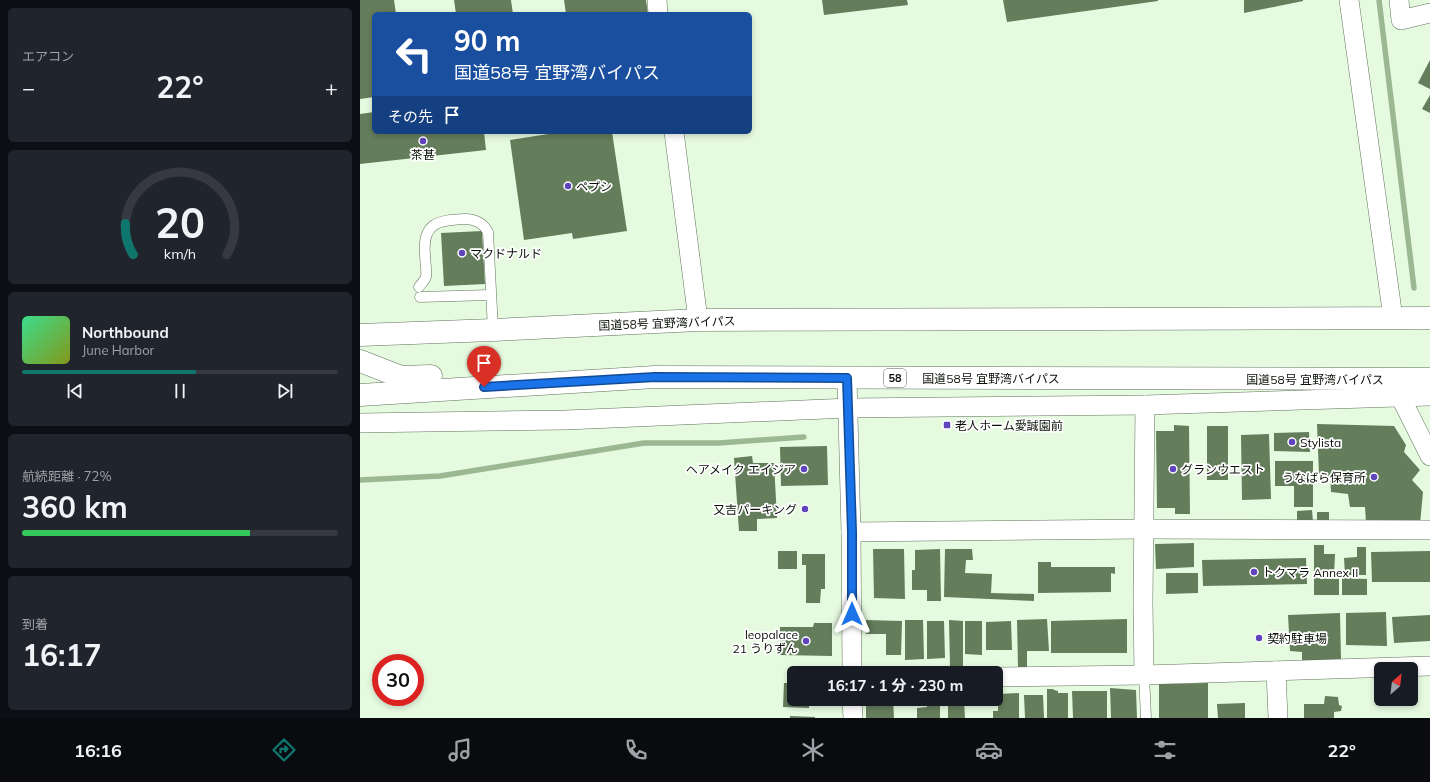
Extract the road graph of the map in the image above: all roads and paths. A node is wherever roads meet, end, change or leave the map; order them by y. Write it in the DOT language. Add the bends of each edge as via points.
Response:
graph roads {
  1 [pos="657,0"];
  2 [pos="1349,0"];
  3 [pos="1399,0"];
  4 [pos="658,12"];
  5 [pos="1430,13"];
  6 [pos="674,134"];
  7 [pos="490,295"];
  8 [pos="1393,318"];
  9 [pos="1430,318"];
  10 [pos="698,320"];
  11 [pos="493,330"];
  12 [pos="360,335"];
  13 [pos="360,361"];
  14 [pos="655,377"];
  15 [pos="847,378"];
  16 [pos="1430,379"];
  17 [pos="360,395"];
  18 [pos="1430,396"];
  19 [pos="1401,398"];
  20 [pos="1145,405"];
  21 [pos="849,408"];
  22 [pos="360,423"];
  23 [pos="1430,456"];
  24 [pos="1145,529"];
  25 [pos="1430,530"];
  26 [pos="852,532"];
  27 [pos="852,666"];
  28 [pos="1430,666"];
  29 [pos="1276,671"];
  30 [pos="1144,675"];
  31 [pos="1003,677"];
  32 [pos="852,706"];
  33 [pos="853,718"];
  34 [pos="1146,718"];
  35 [pos="1278,718"];
  1 -- 4 [label="street"];
  2 -- 8 [label="street"];
  3 -- 5 [label="street" via="1402,20"];
  6 -- 10 [label="street"];
  7 -- 7 [label="lane" via="420,292 426,277 425,240 433,225 442,221 470,219 485,226 488,232"];
  7 -- 11 [label="lane"];
  8 -- 9 [label="highway, 国道58号 宜野湾バイパス"];
  8 -- 10 [label="highway, 国道58号 宜野湾バイパス"];
  10 -- 11 [label="highway, 国道58号 宜野湾バイパス"];
  11 -- 12 [label="highway, 国道58号 宜野湾バイパス"];
  13 -- 14 [label="highway" via="401,377"];
  14 -- 15 [label="highway, 国道58号 宜野湾バイパス / 58"];
  14 -- 17 [label="highway, 国道58号 宜野湾バイパス / 58"];
  15 -- 16 [label="highway, 国道58号 宜野湾バイパス / 58"];
  15 -- 21 [label="street"];
  18 -- 19 [label="street"];
  19 -- 20 [label="street"];
  19 -- 23 [label="street"];
  20 -- 21 [label="street"];
  20 -- 24 [label="street"];
  21 -- 22 [label="street" via="566,420"];
  21 -- 26 [label="street"];
  24 -- 25 [label="street"];
  24 -- 26 [label="street"];
  24 -- 30 [label="street"];
  26 -- 27 [label="street"];
  28 -- 29 [label="street"];
  29 -- 30 [label="street"];
  29 -- 35 [label="street"];
  30 -- 31 [label="street"];
  30 -- 34 [label="lane"];
  32 -- 33 [label="street"];
}
